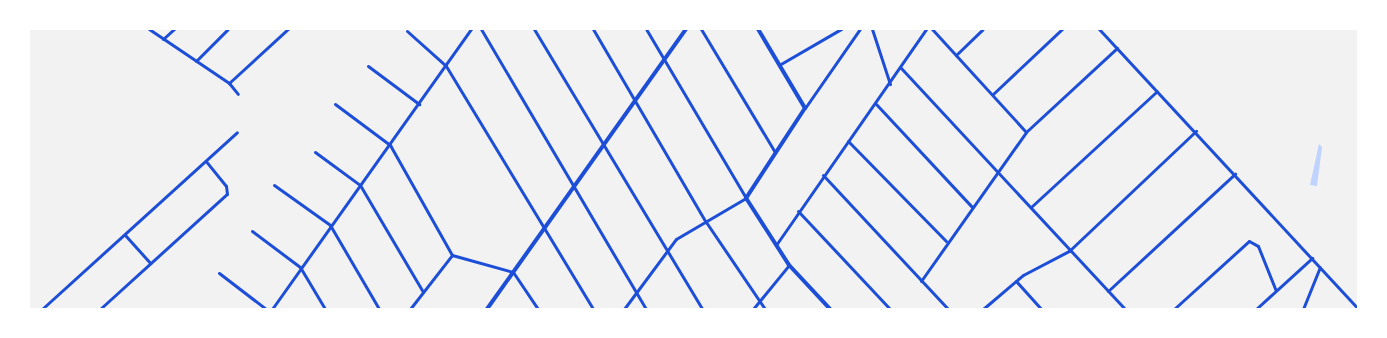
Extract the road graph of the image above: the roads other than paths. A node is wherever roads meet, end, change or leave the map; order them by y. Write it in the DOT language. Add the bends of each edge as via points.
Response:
graph roads {
  1 [pos="149,29"];
  2 [pos="174,29"];
  3 [pos="228,29"];
  4 [pos="288,29"];
  5 [pos="471,29"];
  6 [pos="481,29"];
  7 [pos="534,29"];
  8 [pos="593,29"];
  9 [pos="646,29"];
  10 [pos="686,29"];
  11 [pos="701,29"];
  12 [pos="758,29"];
  13 [pos="841,29"];
  14 [pos="860,29"];
  15 [pos="872,29"];
  16 [pos="926,29"];
  17 [pos="932,29"];
  18 [pos="984,29"];
  19 [pos="1062,29"];
  20 [pos="1099,29"];
  21 [pos="407,31"];
  22 [pos="163,39"];
  23 [pos="1117,48"];
  24 [pos="956,55"];
  25 [pos="196,61"];
  26 [pos="664,61"];
  27 [pos="779,65"];
  28 [pos="368,66"];
  29 [pos="446,66"];
  30 [pos="901,68"];
  31 [pos="229,83"];
  32 [pos="890,84"];
  33 [pos="1157,91"];
  34 [pos="238,94"];
  35 [pos="993,94"];
  36 [pos="635,102"];
  37 [pos="335,104"];
  38 [pos="419,104"];
  39 [pos="876,104"];
  40 [pos="805,108"];
  41 [pos="237,132"];
  42 [pos="1026,132"];
  43 [pos="1196,132"];
  44 [pos="848,141"];
  45 [pos="390,145"];
  46 [pos="604,145"];
  47 [pos="315,152"];
  48 [pos="775,152"];
  49 [pos="206,161"];
  50 [pos="998,173"];
  51 [pos="1235,174"];
  52 [pos="823,175"];
  53 [pos="274,185"];
  54 [pos="360,185"];
  55 [pos="574,187"];
  56 [pos="746,198"];
  57 [pos="972,207"];
  58 [pos="1031,207"];
  59 [pos="798,212"];
  60 [pos="706,222"];
  61 [pos="330,225"];
  62 [pos="544,227"];
  63 [pos="252,231"];
  64 [pos="125,235"];
  65 [pos="946,241"];
  66 [pos="776,245"];
  67 [pos="666,250"];
  68 [pos="1069,251"];
  69 [pos="452,255"];
  70 [pos="1312,258"];
  71 [pos="150,263"];
  72 [pos="789,265"];
  73 [pos="1320,267"];
  74 [pos="300,268"];
  75 [pos="513,272"];
  76 [pos="219,273"];
  77 [pos="921,281"];
  78 [pos="1016,281"];
  79 [pos="1108,291"];
  80 [pos="1276,291"];
  81 [pos="423,292"];
  82 [pos="636,293"];
  83 [pos="758,302"];
  84 [pos="828,308"];
  85 [pos="42,309"];
  86 [pos="100,309"];
  87 [pos="266,309"];
  88 [pos="272,309"];
  89 [pos="325,309"];
  90 [pos="379,309"];
  91 [pos="410,309"];
  92 [pos="487,309"];
  93 [pos="538,309"];
  94 [pos="592,309"];
  95 [pos="624,309"];
  96 [pos="646,309"];
  97 [pos="702,309"];
  98 [pos="753,309"];
  99 [pos="766,309"];
  100 [pos="890,309"];
  101 [pos="948,309"];
  102 [pos="984,309"];
  103 [pos="1041,309"];
  104 [pos="1125,309"];
  105 [pos="1174,309"];
  106 [pos="1256,309"];
  107 [pos="1303,309"];
  108 [pos="1358,309"];
  1 -- 22 [label="street"];
  2 -- 22 [label="street"];
  3 -- 25 [label="street"];
  4 -- 31 [label="street"];
  5 -- 29 [label="street"];
  6 -- 55 [label="street"];
  7 -- 46 [label="street"];
  8 -- 36 [label="street"];
  9 -- 26 [label="street"];
  10 -- 26 [label="street"];
  11 -- 48 [label="street"];
  12 -- 27 [label="street"];
  13 -- 27 [label="street"];
  14 -- 40 [label="street"];
  15 -- 32 [label="street"];
  16 -- 30 [label="street"];
  17 -- 24 [label="street"];
  18 -- 24 [label="street"];
  19 -- 35 [label="street"];
  20 -- 23 [label="street"];
  21 -- 29 [label="street"];
  22 -- 25 [label="street"];
  23 -- 33 [label="street"];
  23 -- 42 [label="street"];
  24 -- 35 [label="street"];
  25 -- 31 [label="street"];
  26 -- 36 [label="street"];
  26 -- 56 [label="street"];
  27 -- 40 [label="street"];
  28 -- 38 [label="street"];
  29 -- 38 [label="street"];
  29 -- 62 [label="street"];
  30 -- 32 [label="street"];
  30 -- 50 [label="street"];
  31 -- 34 [label="street"];
  32 -- 39 [label="street"];
  33 -- 43 [label="street"];
  33 -- 58 [label="street"];
  35 -- 42 [label="street"];
  36 -- 46 [label="street"];
  36 -- 60 [label="street"];
  37 -- 45 [label="street"];
  38 -- 45 [label="street"];
  39 -- 44 [label="street"];
  39 -- 57 [label="street"];
  40 -- 48 [label="street"];
  41 -- 49 [label="street"];
  42 -- 50 [label="street"];
  43 -- 51 [label="street"];
  43 -- 68 [label="street"];
  44 -- 52 [label="street"];
  44 -- 65 [label="street"];
  45 -- 54 [label="street"];
  45 -- 69 [label="street"];
  46 -- 55 [label="street"];
  46 -- 67 [label="street"];
  47 -- 54 [label="street"];
  48 -- 56 [label="street"];
  49 -- 64 [label="street"];
  49 -- 71 [label="street" via="228,192"];
  50 -- 57 [label="street"];
  50 -- 58 [label="street"];
  51 -- 70 [label="street"];
  51 -- 79 [label="street"];
  52 -- 59 [label="street"];
  52 -- 77 [label="street"];
  53 -- 61 [label="street"];
  54 -- 61 [label="street"];
  54 -- 81 [label="street"];
  55 -- 62 [label="street"];
  55 -- 82 [label="street"];
  56 -- 60 [label="street"];
  56 -- 66 [label="street"];
  57 -- 65 [label="street"];
  58 -- 68 [label="street"];
  59 -- 66 [label="street"];
  59 -- 100 [label="street"];
  60 -- 67 [label="street" via="676,238"];
  60 -- 83 [label="street"];
  61 -- 74 [label="street"];
  61 -- 90 [label="street"];
  62 -- 75 [label="street"];
  62 -- 94 [label="street"];
  63 -- 74 [label="street"];
  64 -- 71 [label="street"];
  64 -- 85 [label="street"];
  65 -- 77 [label="street"];
  66 -- 72 [label="street"];
  67 -- 82 [label="street"];
  67 -- 97 [label="street"];
  68 -- 78 [label="street"];
  68 -- 79 [label="street"];
  69 -- 75 [label="street"];
  69 -- 81 [label="street"];
  70 -- 73 [label="street"];
  70 -- 80 [label="street"];
  71 -- 86 [label="street"];
  72 -- 83 [label="street"];
  72 -- 84 [label="street"];
  73 -- 107 [label="street"];
  73 -- 108 [label="street"];
  74 -- 88 [label="street"];
  74 -- 89 [label="street"];
  75 -- 92 [label="street"];
  75 -- 93 [label="street"];
  76 -- 87 [label="street"];
  77 -- 101 [label="street"];
  78 -- 102 [label="street"];
  78 -- 103 [label="street"];
  79 -- 104 [label="street"];
  80 -- 105 [label="street" via="1258,246 1249,241"];
  80 -- 106 [label="street"];
  81 -- 91 [label="street"];
  82 -- 95 [label="street"];
  82 -- 96 [label="street"];
  83 -- 98 [label="street"];
  83 -- 99 [label="street"];
}
